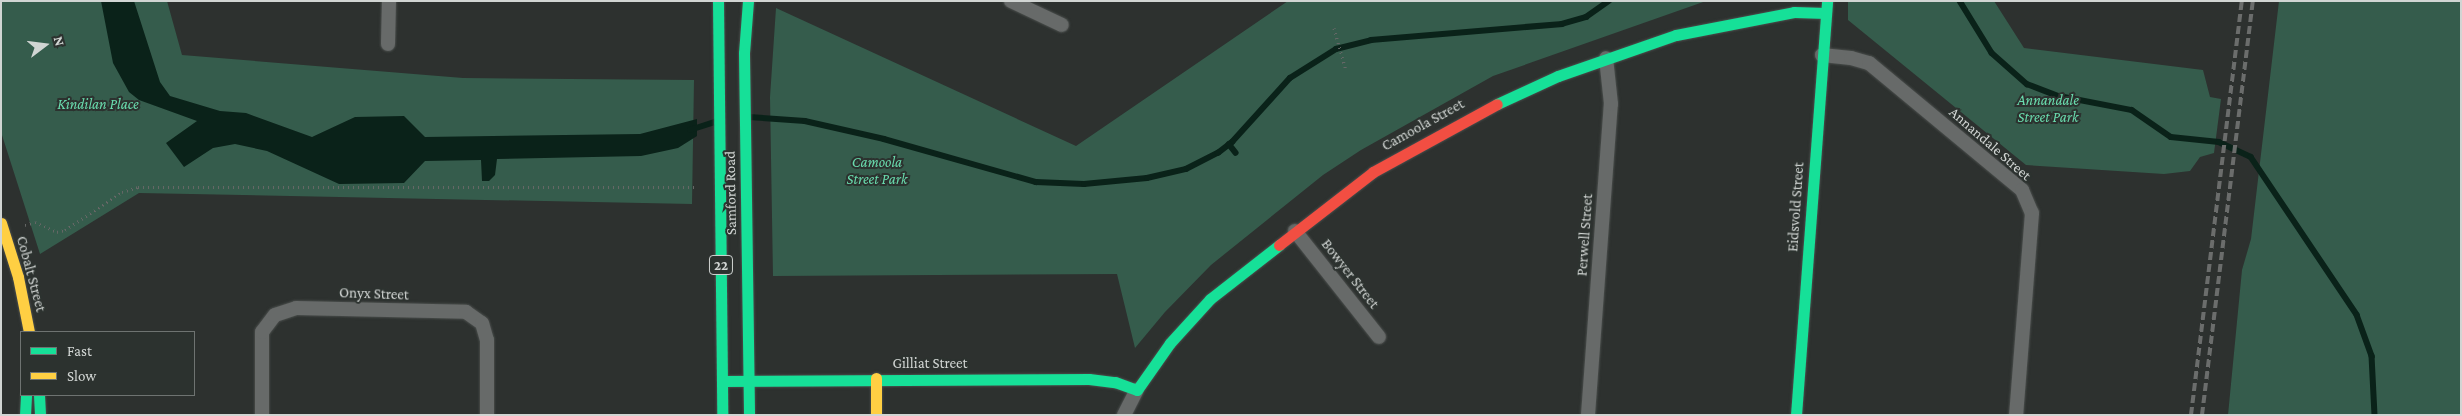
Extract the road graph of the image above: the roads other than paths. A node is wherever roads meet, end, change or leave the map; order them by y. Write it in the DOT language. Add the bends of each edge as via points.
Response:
graph roads {
  1 [pos="389,1"];
  2 [pos="718,1"];
  3 [pos="748,1"];
  4 [pos="1010,1"];
  5 [pos="1827,1"];
  6 [pos="1826,13"];
  7 [pos="1062,25"];
  8 [pos="388,44"];
  9 [pos="1822,55"];
  10 [pos="1606,58"];
  11 [pos="1,223"];
  12 [pos="1295,231"];
  13 [pos="29,331"];
  14 [pos="1379,337"];
  15 [pos="876,378"];
  16 [pos="749,380"];
  17 [pos="722,381"];
  18 [pos="1137,390"];
  19 [pos="26,396"];
  20 [pos="38,396"];
  21 [pos="25,415"];
  22 [pos="40,415"];
  23 [pos="262,415"];
  24 [pos="487,415"];
  25 [pos="722,415"];
  26 [pos="750,415"];
  27 [pos="876,415"];
  28 [pos="1124,415"];
  29 [pos="1588,415"];
  30 [pos="1796,415"];
  31 [pos="2016,415"];
  1 -- 8 [label="street"];
  2 -- 17 [label="street, Samford Road / 22"];
  3 -- 16 [label="street, Samford Road / 22" via="745,98"];
  4 -- 7 [label="street"];
  5 -- 6 [label="street, Eidsvold Street"];
  6 -- 9 [label="street, Eidsvold Street"];
  6 -- 10 [label="street, Camoola Street" via="1794,12 1712,26"];
  9 -- 30 [label="street, Eidsvold Street"];
  9 -- 31 [label="street, Annandale Street" via="1869,63 2022,190 2032,213"];
  10 -- 12 [label="street, Camoola Street" via="1512,96 1414,148 1373,172"];
  10 -- 29 [label="street, Perwell Street" via="1611,104"];
  11 -- 13 [label="street, Cobalt Street" via="18,277"];
  12 -- 14 [label="street, Bowyer Street"];
  12 -- 18 [label="street, Camoola Street" via="1210,299 1170,343"];
  15 -- 16 [label="street, Gilliat Street"];
  15 -- 18 [label="street, Gilliat Street" via="1102,380"];
  15 -- 27 [label="street"];
  16 -- 17 [label="street, Gilliat Street"];
  16 -- 26 [label="street, Samford Road / 22"];
  17 -- 25 [label="street, Samford Road / 22"];
  18 -- 28 [label="street, Camoola Street"];
  19 -- 21 [label="street"];
  20 -- 22 [label="street"];
  23 -- 24 [label="street, Onyx Street" via="262,332 275,315 296,308 466,312 482,323 487,340"];
}
